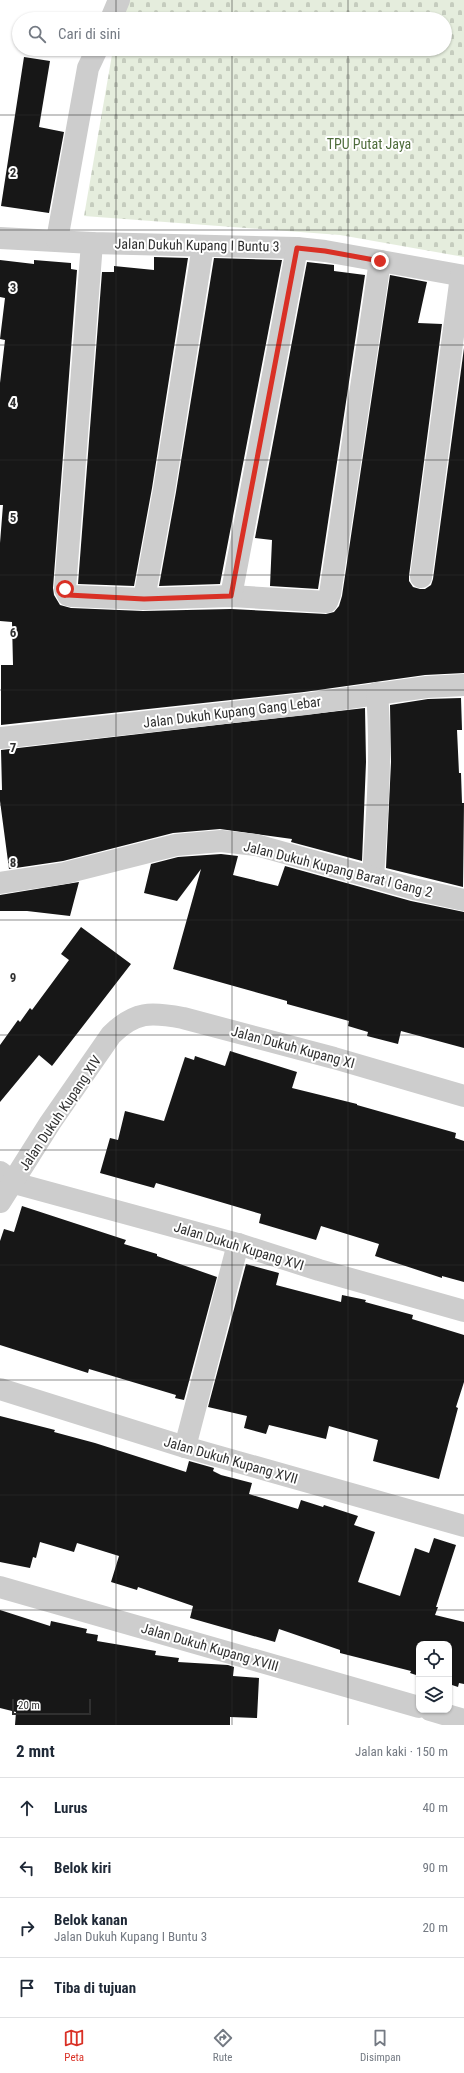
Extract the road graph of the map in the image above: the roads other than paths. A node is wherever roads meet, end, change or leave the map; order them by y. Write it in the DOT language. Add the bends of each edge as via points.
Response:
graph roads {
  1 [pos="119,0"];
  2 [pos="114,12"];
  3 [pos="94,56"];
  4 [pos="0,238"];
  5 [pos="57,240"];
  6 [pos="92,242"];
  7 [pos="203,246"];
  8 [pos="297,248"];
  9 [pos="380,261"];
  10 [pos="462,276"];
  11 [pos="421,577"];
  12 [pos="231,596"];
  13 [pos="144,599"];
  14 [pos="464,685"];
  15 [pos="377,693"];
  16 [pos="0,738"];
  17 [pos="373,877"];
  18 [pos="0,883"];
  19 [pos="464,900"];
  20 [pos="121,1025"];
  21 [pos="464,1096"];
  22 [pos="7,1177"];
  23 [pos="0,1202"];
  24 [pos="238,1244"];
  25 [pos="464,1311"];
  26 [pos="0,1389"];
  27 [pos="185,1447"];
  28 [pos="464,1526"];
  29 [pos="0,1587"];
  30 [pos="416,1706"];
  31 [pos="440,1713"];
  32 [pos="464,1720"];
  1 -- 2 [label="street"];
  3 -- 5 [label="street" via="88,68"];
  4 -- 5 [label="street, Jalan Dukuh Kupang I Buntu 3"];
  5 -- 6 [label="street, Jalan Dukuh Kupang I Buntu 3"];
  6 -- 7 [label="street, Jalan Dukuh Kupang I Buntu 3"];
  6 -- 13 [label="street" via="66,593 72,596"];
  7 -- 8 [label="street, Jalan Dukuh Kupang I Buntu 3"];
  7 -- 13 [label="street"];
  8 -- 9 [label="street, Jalan Dukuh Kupang I Buntu 3"];
  8 -- 12 [label="street"];
  9 -- 10 [label="street, Jalan Dukuh Kupang I Buntu 3"];
  9 -- 12 [label="street" via="329,599 322,603"];
  10 -- 11 [label="street"];
  12 -- 13 [label="street"];
  14 -- 15 [label="street, Jalan Dukuh Kupang Gang Lebar"];
  15 -- 16 [label="street, Jalan Dukuh Kupang Gang Lebar" via="306,704"];
  15 -- 17 [label="street" via="380,726 379,786"];
  17 -- 18 [label="street, Jalan Dukuh Kupang Barat I Gang 2" via="256,845 221,841 176,845 65,873"];
  17 -- 19 [label="street, Jalan Dukuh Kupang Barat I Gang 2"];
  20 -- 21 [label="street, Jalan Dukuh Kupang XI" via="130,1019 148,1014 183,1018"];
  20 -- 22 [label="street, Jalan Dukuh Kupang XIV"];
  22 -- 23 [label="street, Jalan Dukuh Kupang XIV"];
  22 -- 24 [label="street, Jalan Dukuh Kupang XVI"];
  24 -- 25 [label="street, Jalan Dukuh Kupang XVI"];
  24 -- 27 [label="street"];
  26 -- 27 [label="street, Jalan Dukuh Kupang XVII"];
  27 -- 28 [label="street, Jalan Dukuh Kupang XVII"];
  29 -- 30 [label="street, Jalan Dukuh Kupang XVIII"];
  31 -- 32 [label="street"];
}
